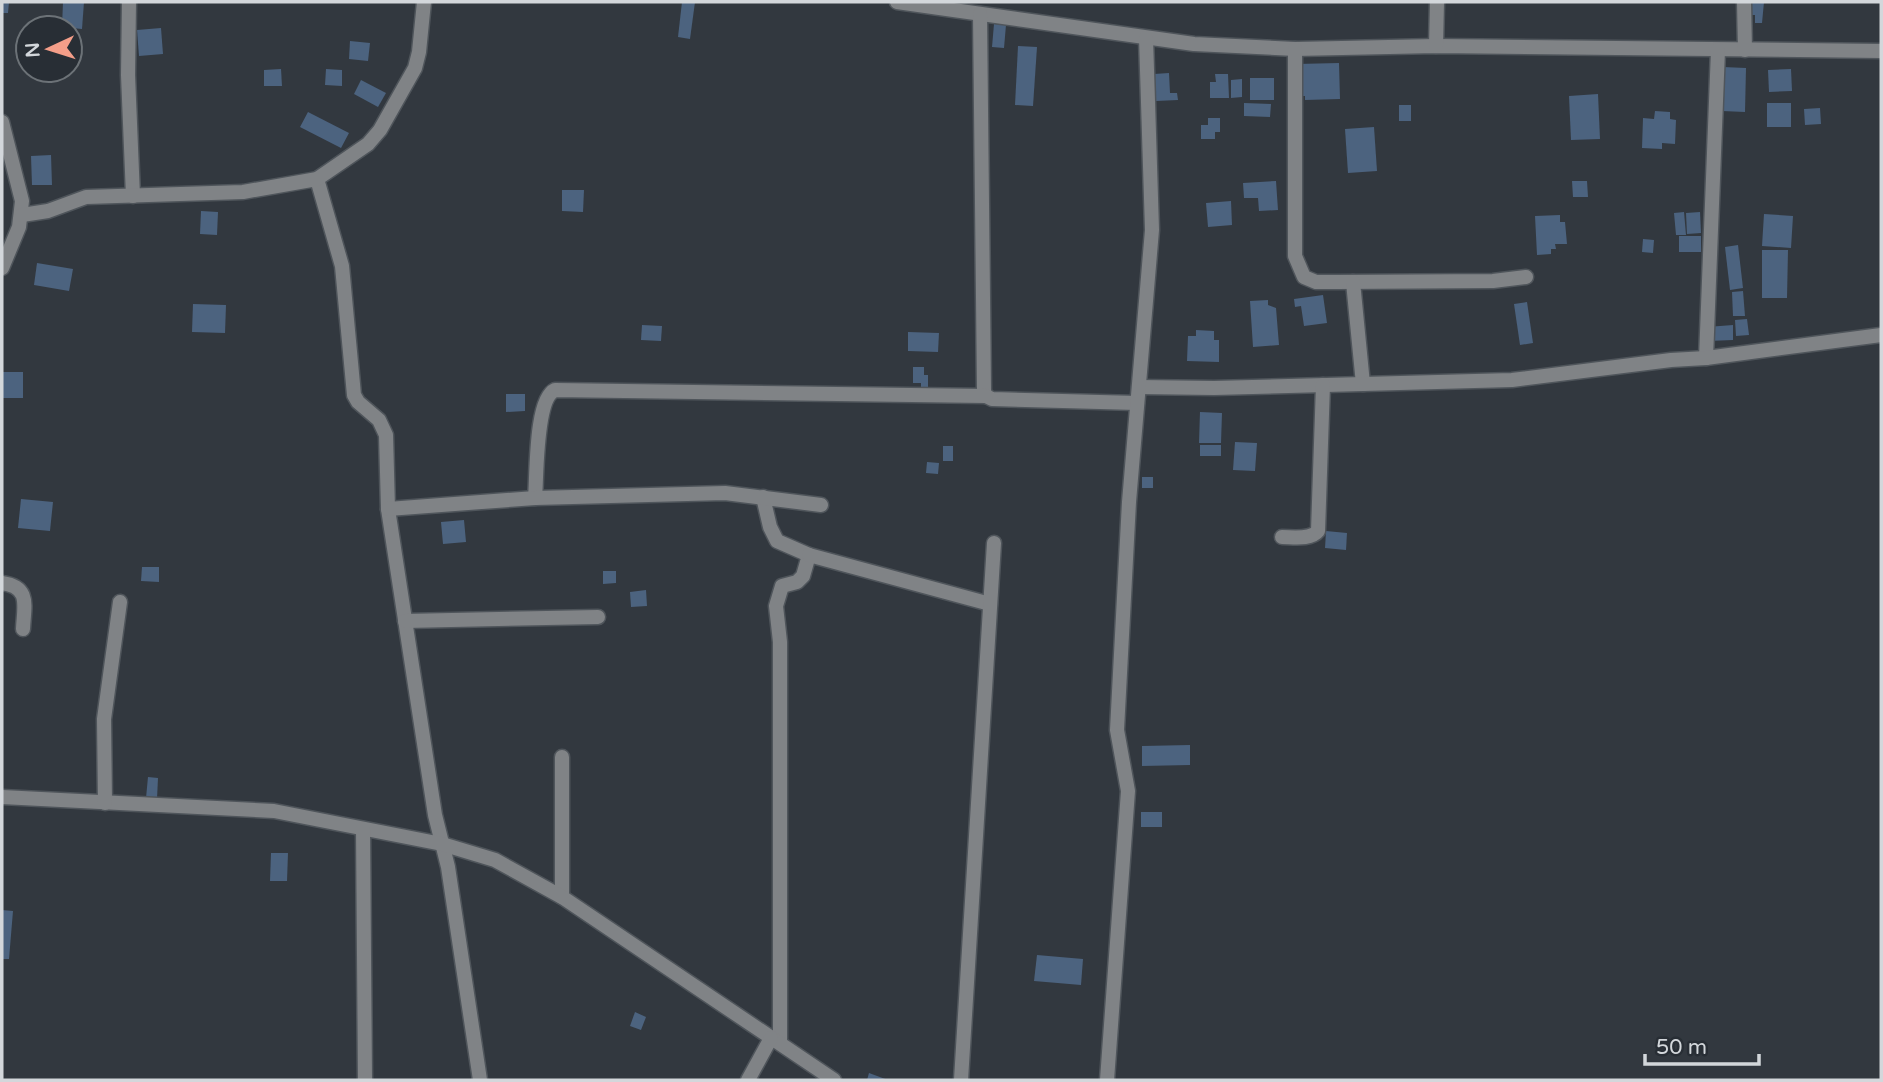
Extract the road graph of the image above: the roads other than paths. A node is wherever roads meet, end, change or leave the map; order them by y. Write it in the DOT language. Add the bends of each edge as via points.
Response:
graph roads {
  1 [pos="129,2"];
  2 [pos="424,2"];
  3 [pos="897,2"];
  4 [pos="1437,2"];
  5 [pos="1744,2"];
  6 [pos="980,14"];
  7 [pos="1146,38"];
  8 [pos="1436,46"];
  9 [pos="1295,49"];
  10 [pos="1718,50"];
  11 [pos="1745,50"];
  12 [pos="1881,51"];
  13 [pos="2,122"];
  14 [pos="317,179"];
  15 [pos="133,196"];
  16 [pos="22,215"];
  17 [pos="2,268"];
  18 [pos="1526,277"];
  19 [pos="1353,282"];
  20 [pos="1881,335"];
  21 [pos="1706,358"];
  22 [pos="1363,384"];
  23 [pos="1323,385"];
  24 [pos="1139,387"];
  25 [pos="986,396"];
  26 [pos="1137,403"];
  27 [pos="535,498"];
  28 [pos="763,498"];
  29 [pos="821,505"];
  30 [pos="388,509"];
  31 [pos="1282,537"];
  32 [pos="994,543"];
  33 [pos="809,555"];
  34 [pos="2,583"];
  35 [pos="120,601"];
  36 [pos="990,604"];
  37 [pos="598,617"];
  38 [pos="405,621"];
  39 [pos="23,629"];
  40 [pos="562,757"];
  41 [pos="2,797"];
  42 [pos="105,803"];
  43 [pos="363,829"];
  44 [pos="442,844"];
  45 [pos="562,897"];
  46 [pos="775,1040"];
  47 [pos="365,1080"];
  48 [pos="480,1080"];
  49 [pos="748,1080"];
  50 [pos="834,1080"];
  51 [pos="961,1080"];
  52 [pos="1107,1080"];
  1 -- 15 [label="street"];
  2 -- 14 [label="street" via="415,68 380,130 368,144"];
  3 -- 6 [label="street"];
  4 -- 8 [label="street"];
  5 -- 11 [label="street"];
  6 -- 7 [label="street"];
  6 -- 25 [label="street"];
  7 -- 9 [label="street"];
  7 -- 24 [label="street" via="1152,230"];
  8 -- 9 [label="street"];
  8 -- 10 [label="street"];
  9 -- 19 [label="street" via="1295,256 1304,277 1316,282"];
  10 -- 11 [label="street"];
  10 -- 21 [label="street"];
  11 -- 12 [label="street"];
  13 -- 16 [label="street"];
  14 -- 15 [label="street" via="243,192"];
  14 -- 30 [label="street" via="342,266 354,395 379,420 386,435"];
  15 -- 16 [label="street" via="86,197"];
  16 -- 17 [label="street"];
  18 -- 19 [label="street"];
  19 -- 22 [label="street"];
  20 -- 21 [label="street"];
  21 -- 22 [label="street" via="1512,380"];
  22 -- 23 [label="street"];
  23 -- 24 [label="street"];
  23 -- 31 [label="street" via="1318,531 1310,537"];
  24 -- 26 [label="street"];
  25 -- 26 [label="street"];
  25 -- 27 [label="street" via="555,390 545,398 541,415"];
  26 -- 52 [label="street" via="1117,730 1128,791"];
  27 -- 28 [label="street" via="725,493"];
  27 -- 30 [label="street"];
  28 -- 29 [label="street"];
  28 -- 33 [label="street" via="777,541"];
  30 -- 38 [label="street"];
  32 -- 36 [label="street"];
  33 -- 36 [label="street"];
  33 -- 46 [label="street" via="803,576 782,586 776,606 780,652"];
  34 -- 39 [label="street" via="23,593"];
  35 -- 42 [label="street" via="104,719"];
  36 -- 51 [label="street"];
  37 -- 38 [label="street"];
  38 -- 44 [label="street"];
  40 -- 45 [label="street"];
  41 -- 42 [label="street"];
  42 -- 43 [label="street" via="249,808"];
  43 -- 44 [label="street"];
  43 -- 47 [label="street"];
  44 -- 45 [label="street" via="495,860"];
  44 -- 48 [label="street"];
  45 -- 46 [label="street"];
  46 -- 49 [label="street"];
  46 -- 50 [label="street"];
}
